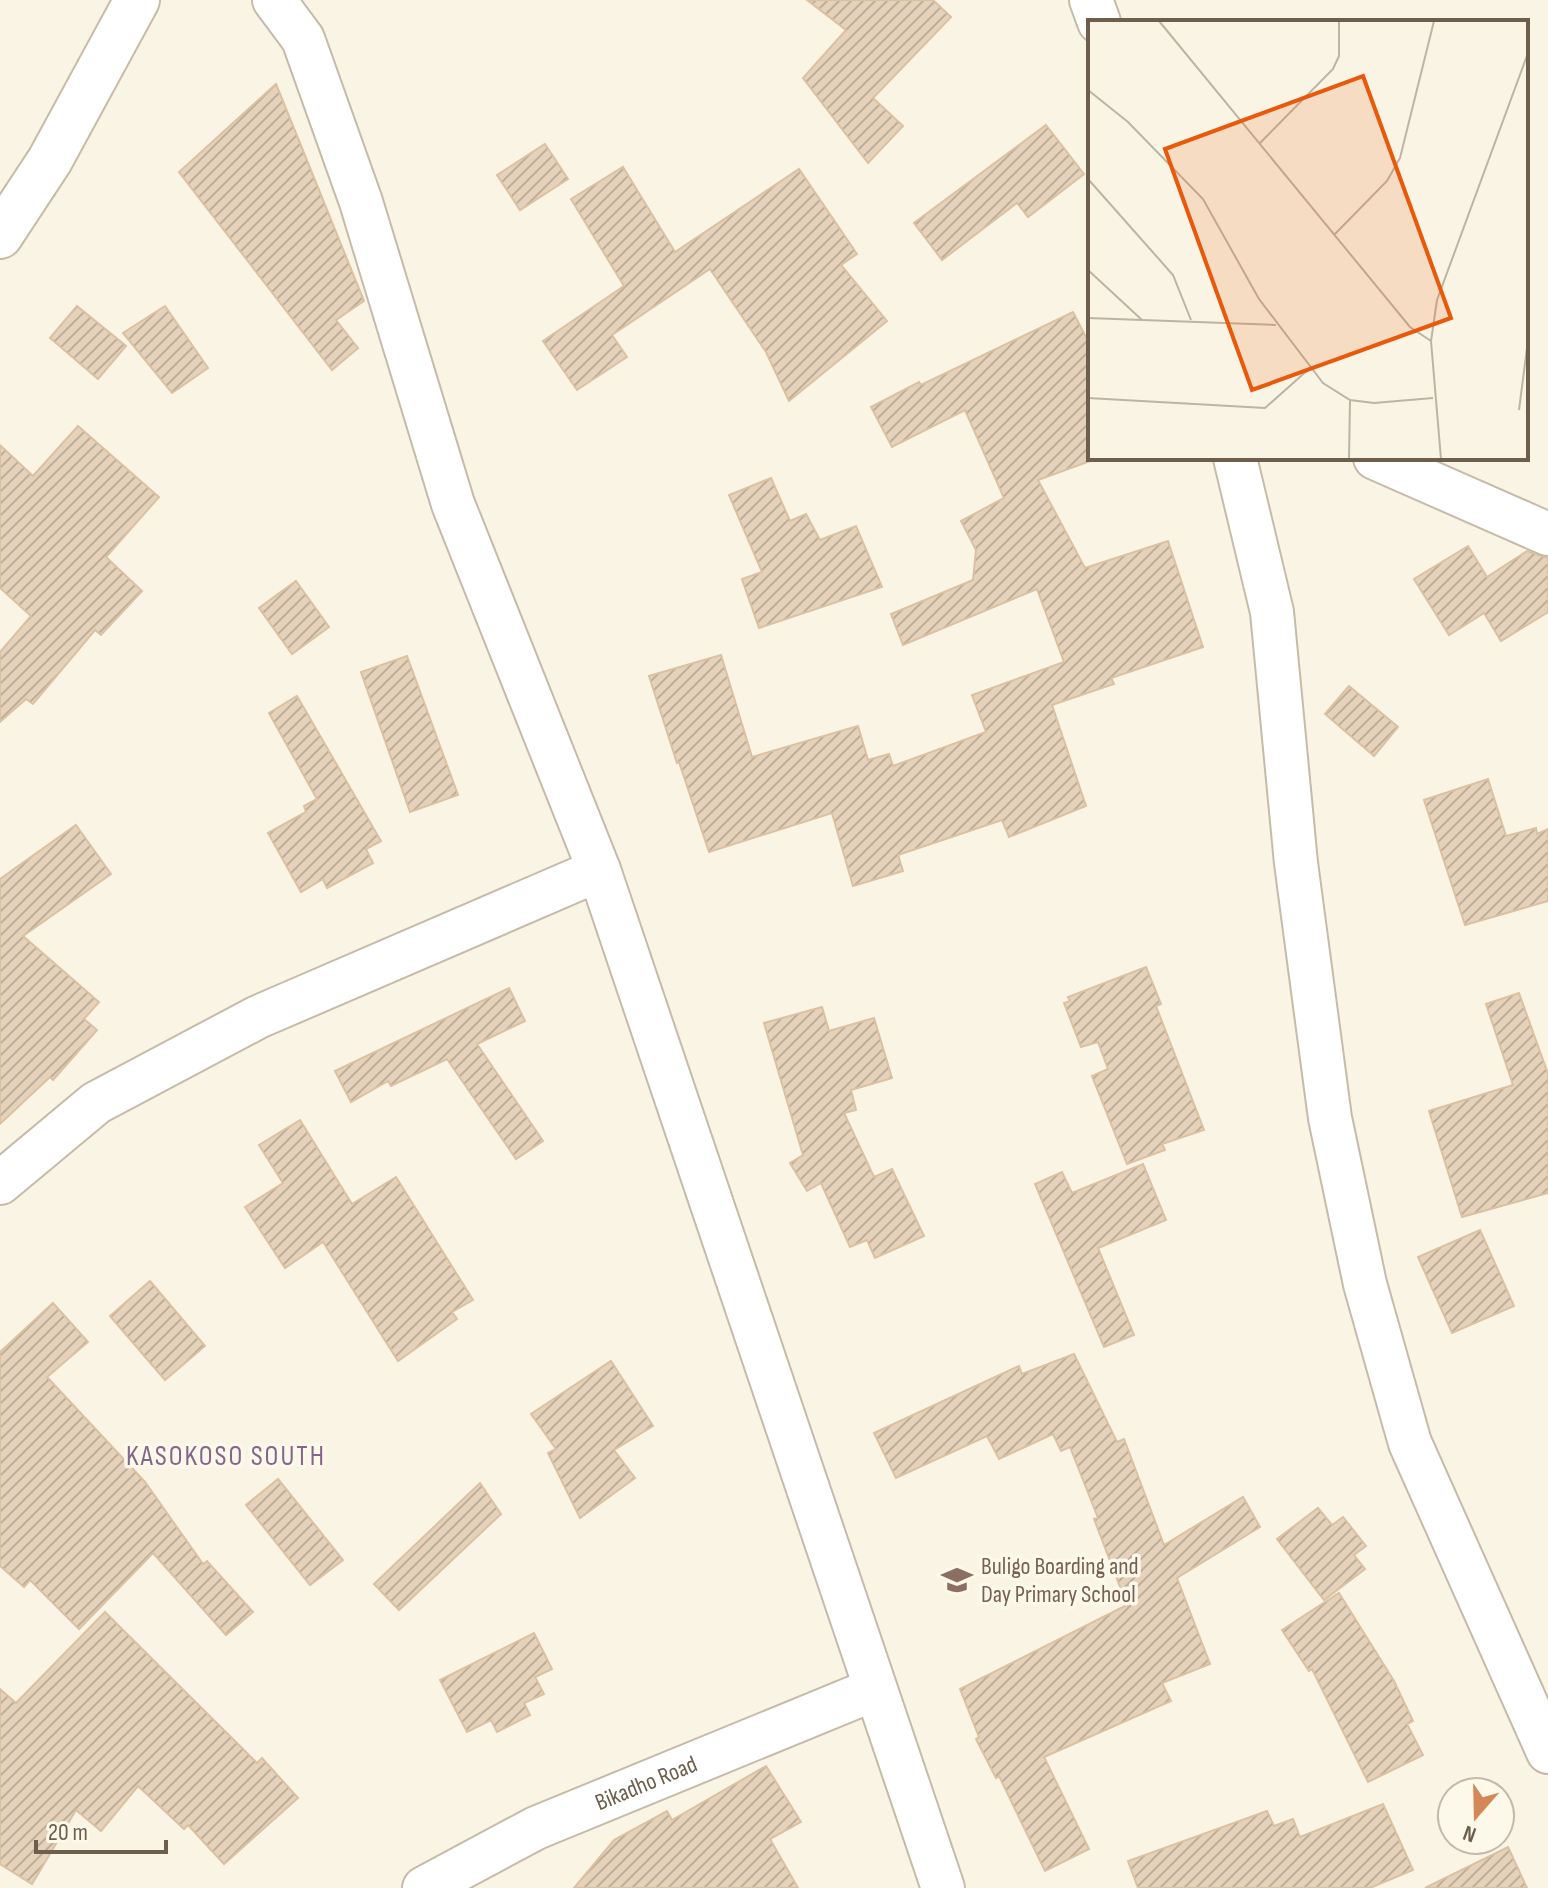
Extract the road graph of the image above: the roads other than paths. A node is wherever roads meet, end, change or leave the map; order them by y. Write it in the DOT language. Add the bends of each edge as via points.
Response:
graph roads {
  1 [pos="137,0"];
  2 [pos="274,0"];
  3 [pos="0,236"];
  4 [pos="1235,460"];
  5 [pos="1380,460"];
  6 [pos="1548,534"];
  7 [pos="599,870"];
  8 [pos="0,1183"];
  9 [pos="875,1689"];
  10 [pos="1548,1752"];
  11 [pos="424,1888"];
  12 [pos="943,1888"];
  1 -- 3 [label="street" via="50,160"];
  2 -- 7 [label="street" via="303,39 361,202 453,504"];
  4 -- 10 [label="street" via="1272,612 1296,863 1330,1118 1365,1284 1410,1443"];
  5 -- 6 [label="street"];
  7 -- 8 [label="street" via="258,1017 96,1103"];
  7 -- 9 [label="street"];
  9 -- 11 [label="street, Bikadho Road" via="536,1828"];
  9 -- 12 [label="street"];
}
